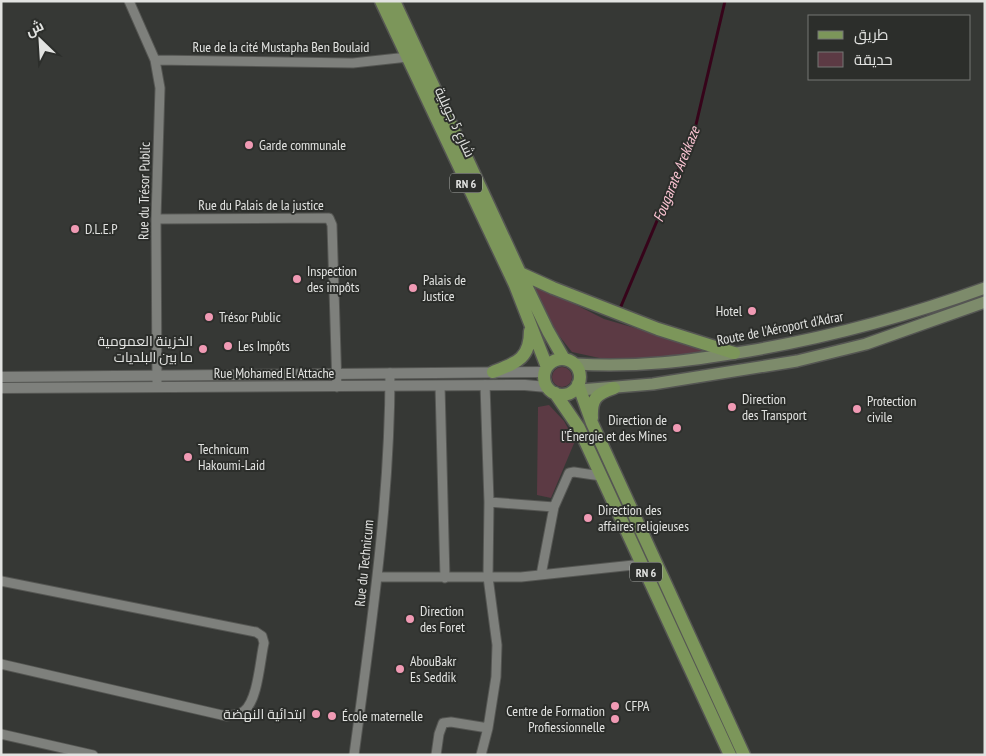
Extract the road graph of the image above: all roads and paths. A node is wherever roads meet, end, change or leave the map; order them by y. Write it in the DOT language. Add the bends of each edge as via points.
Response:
graph roads {
  1 [pos="129,1"];
  2 [pos="381,1"];
  3 [pos="394,1"];
  4 [pos="408,57"];
  5 [pos="155,60"];
  6 [pos="439,111"];
  7 [pos="156,219"];
  8 [pos="520,273"];
  9 [pos="985,288"];
  10 [pos="985,302"];
  11 [pos="530,324"];
  12 [pos="793,343"];
  13 [pos="734,353"];
  14 [pos="797,361"];
  15 [pos="570,362"];
  16 [pos="546,370"];
  17 [pos="738,371"];
  18 [pos="494,372"];
  19 [pos="390,373"];
  20 [pos="337,374"];
  21 [pos="98,376"];
  22 [pos="157,376"];
  23 [pos="1,377"];
  24 [pos="485,385"];
  25 [pos="390,386"];
  26 [pos="440,386"];
  27 [pos="337,387"];
  28 [pos="1,388"];
  29 [pos="97,388"];
  30 [pos="157,388"];
  31 [pos="577,388"];
  32 [pos="614,388"];
  33 [pos="551,390"];
  34 [pos="592,424"];
  35 [pos="601,476"];
  36 [pos="489,502"];
  37 [pos="554,507"];
  38 [pos="643,564"];
  39 [pos="541,575"];
  40 [pos="378,577"];
  41 [pos="488,577"];
  42 [pos="445,578"];
  43 [pos="1,581"];
  44 [pos="1,664"];
  45 [pos="488,728"];
  46 [pos="1,734"];
  47 [pos="92,755"];
  48 [pos="354,755"];
  49 [pos="436,755"];
  50 [pos="481,755"];
  51 [pos="730,755"];
  52 [pos="744,755"];
  1 -- 5 [label="street, Rue du Trésor Public"];
  2 -- 4 [label="main road, شارع 5 جويلية / RN 6"];
  3 -- 6 [label="main road, شارع 5 جويلية / RN 6"];
  4 -- 5 [label="street, Rue de la cité Mustapha Ben Boulaid" via="353,63"];
  4 -- 6 [label="main road, شارع 5 جويلية / RN 6"];
  5 -- 7 [label="street, Rue du Trésor Public" via="160,88"];
  6 -- 8 [label="main road, شارع 5 جويلية / RN 6"];
  6 -- 11 [label="main road, شارع 5 جويلية / RN 6"];
  7 -- 20 [label="street, Rue du Palais de la justice" via="329,218 332,225"];
  7 -- 22 [label="street, Rue du Trésor Public"];
  8 -- 13 [label="main road" via="658,329"];
  8 -- 15 [label="main road, شارع 5 جويلية / RN 6" via="548,331"];
  9 -- 12 [label="main road, Route de l'Aéroport d'Adrar" via="888,321"];
  10 -- 14 [label="main road" via="866,344"];
  11 -- 16 [label="main road, شارع 5 جويلية / RN 6"];
  11 -- 18 [label="main road" via="526,354"];
  12 -- 13 [label="main road, Route de l'Aéroport d'Adrar"];
  12 -- 14 [label="main road"];
  13 -- 15 [label="main road, Route de l'Aéroport d'Adrar" via="645,366"];
  13 -- 17 [label="main road"];
  14 -- 17 [label="main road"];
  15 -- 16 [label="main road" via="555,361"];
  15 -- 31 [label="main road" via="580,375"];
  16 -- 18 [label="street, Rue Mohamed El Attache"];
  16 -- 33 [label="main road"];
  17 -- 32 [label="main road"];
  18 -- 19 [label="street, Rue Mohamed El Attache"];
  19 -- 20 [label="street, Rue Mohamed El Attache"];
  19 -- 25 [label="street, Rue du Technicum"];
  20 -- 22 [label="street, Rue Mohamed El Attache"];
  20 -- 27 [label="street"];
  21 -- 22 [label="street, Rue Mohamed El Attache"];
  21 -- 23 [label="street, Rue Mohamed El Attache"];
  21 -- 29 [label="street"];
  22 -- 30 [label="street, Rue du Trésor Public"];
  24 -- 26 [label="street, Rue Mohamed El Attache"];
  24 -- 33 [label="street, Rue Mohamed El Attache" via="525,385"];
  24 -- 36 [label="street"];
  25 -- 26 [label="street, Rue Mohamed El Attache"];
  25 -- 27 [label="street, Rue Mohamed El Attache"];
  25 -- 40 [label="street, Rue du Technicum"];
  26 -- 42 [label="street"];
  27 -- 30 [label="street, Rue Mohamed El Attache"];
  28 -- 29 [label="street, Rue Mohamed El Attache"];
  29 -- 30 [label="street, Rue Mohamed El Attache"];
  31 -- 32 [label="main road"];
  31 -- 33 [label="main road" via="566,394"];
  31 -- 34 [label="main road, RN 6"];
  32 -- 34 [label="main road" via="594,400"];
  33 -- 35 [label="main road, RN 6" via="579,428"];
  34 -- 52 [label="main road, RN 6"];
  35 -- 37 [label="street" via="571,472"];
  35 -- 38 [label="main road, RN 6"];
  36 -- 37 [label="street"];
  36 -- 41 [label="street"];
  37 -- 39 [label="street"];
  38 -- 39 [label="street"];
  38 -- 51 [label="main road, RN 6"];
  39 -- 41 [label="street"];
  40 -- 42 [label="street"];
  40 -- 48 [label="street, Rue du Technicum"];
  41 -- 42 [label="street"];
  41 -- 45 [label="street" via="497,645"];
  43 -- 44 [label="street" via="256,632 264,643 251,702 239,714 226,716"];
  45 -- 49 [label="street" via="443,723"];
  45 -- 50 [label="street"];
  46 -- 47 [label="street"];
}
